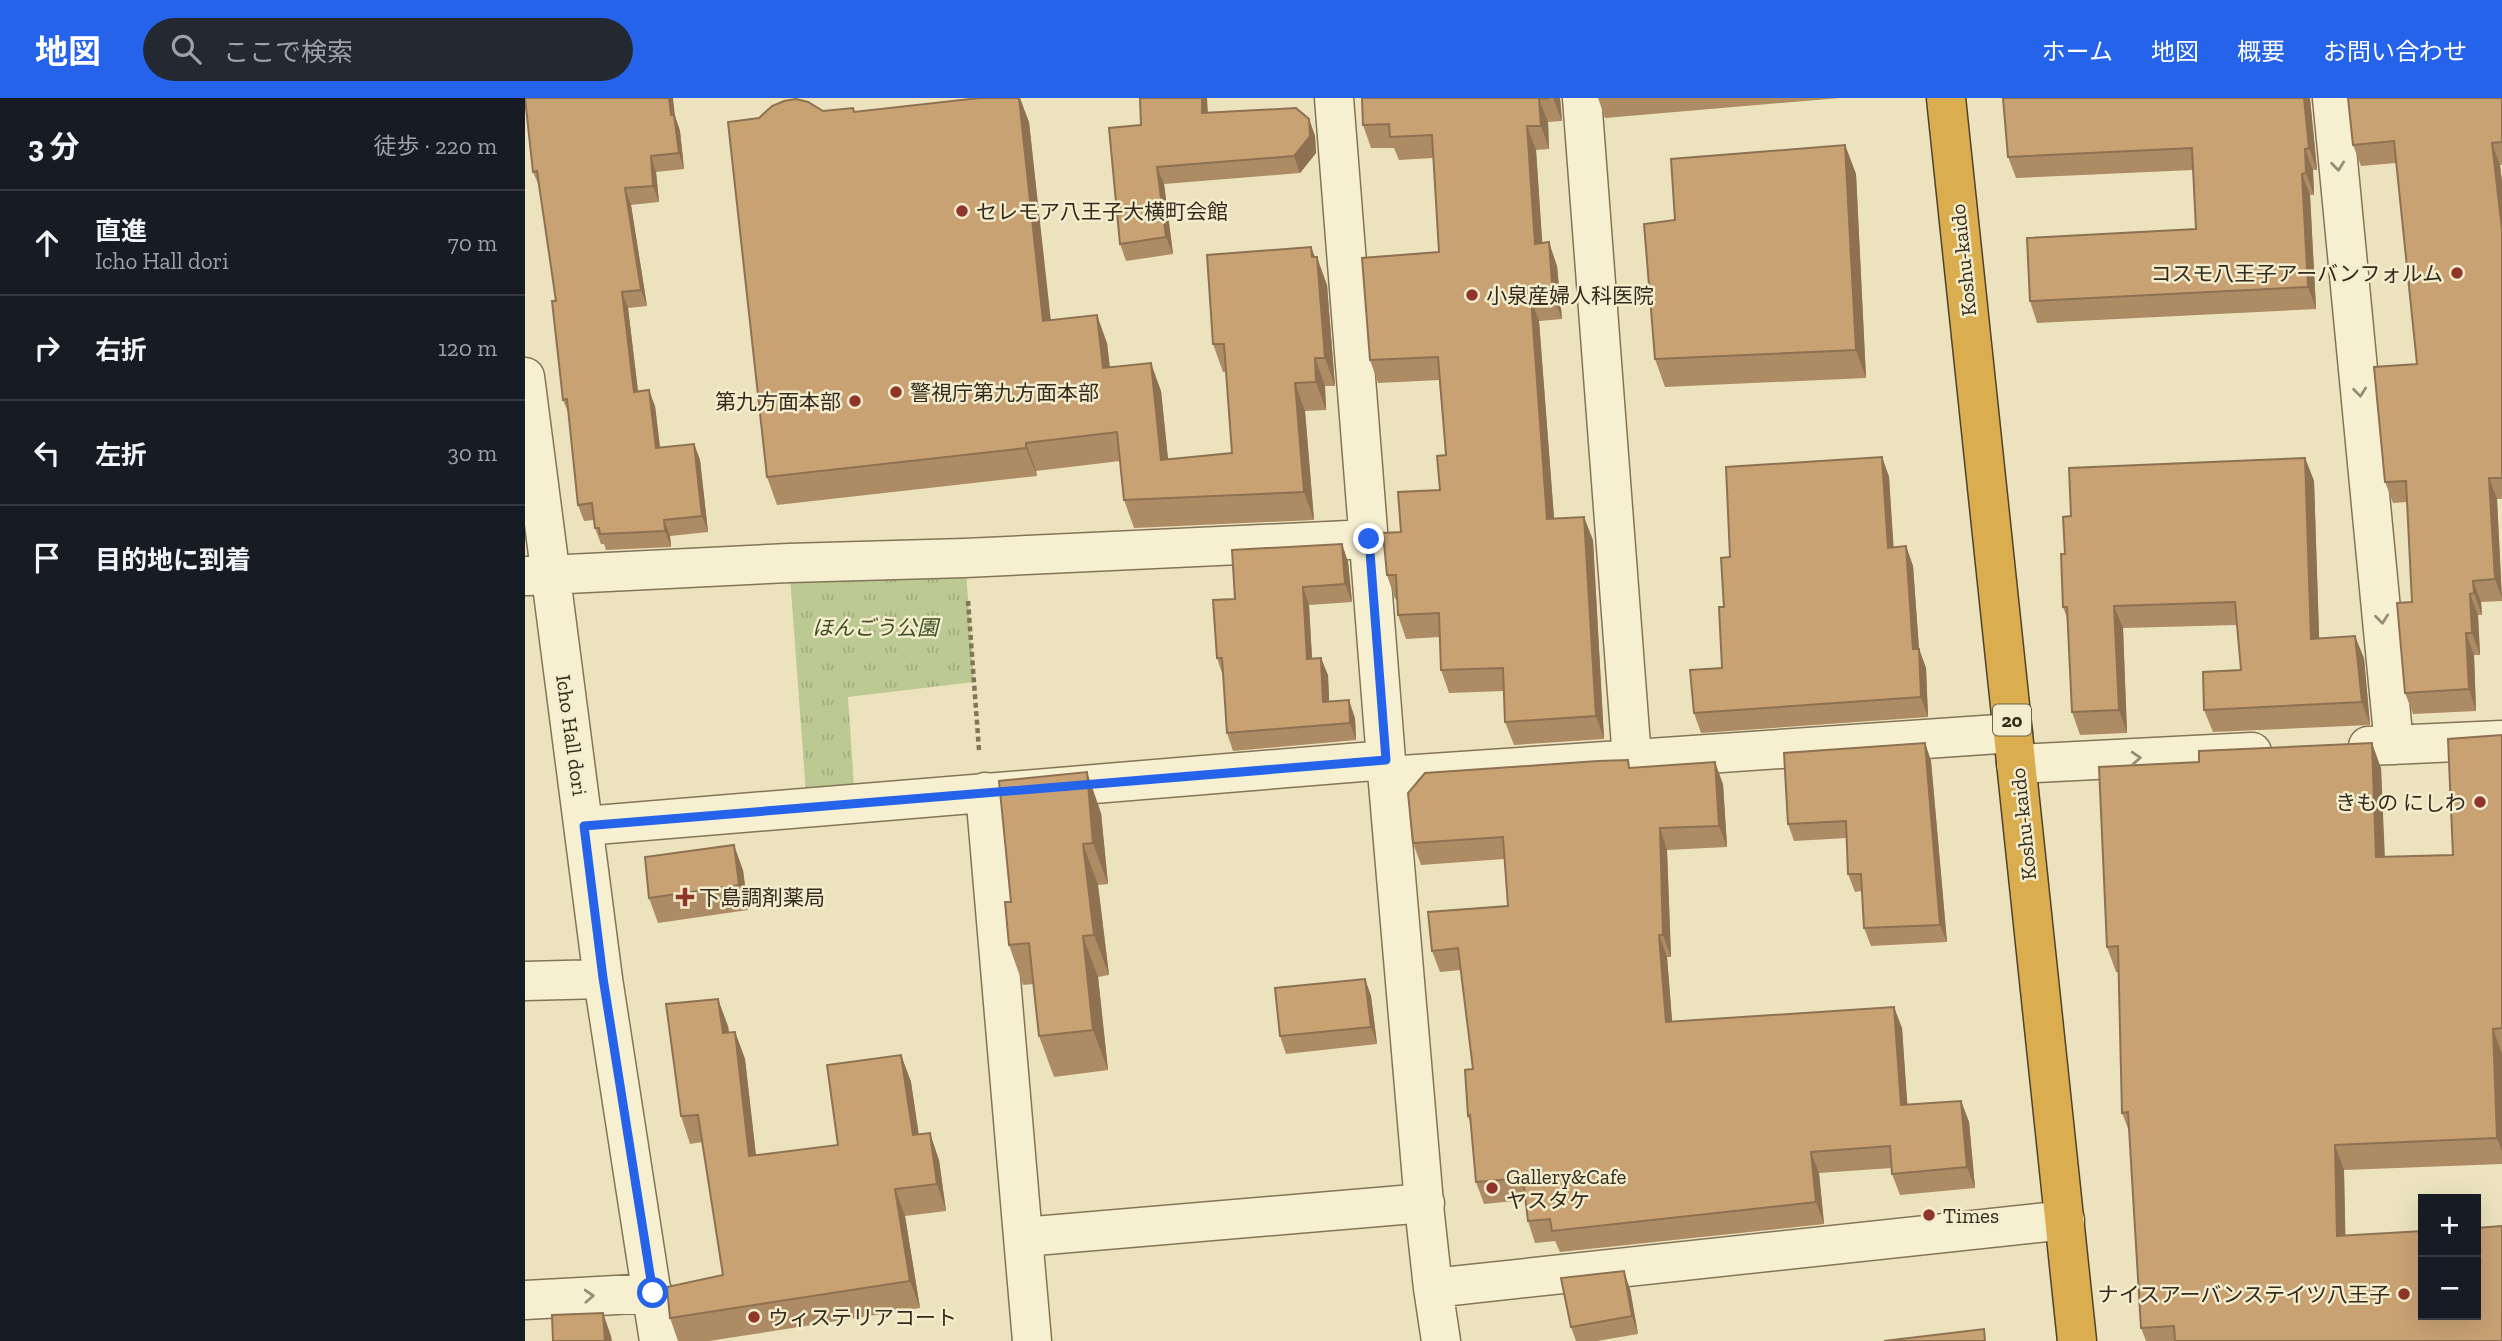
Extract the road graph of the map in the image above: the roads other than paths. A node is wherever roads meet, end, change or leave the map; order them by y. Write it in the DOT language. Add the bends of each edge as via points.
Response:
graph roads {
  1 [pos="1334,98"];
  2 [pos="1581,98"];
  3 [pos="1946,98"];
  4 [pos="2332,98"];
  5 [pos="525,377"];
  6 [pos="1369,539"];
  7 [pos="538,576"];
  8 [pos="2502,740"];
  9 [pos="2394,745"];
  10 [pos="2015,748"];
  11 [pos="2340,748"];
  12 [pos="2285,750"];
  13 [pos="1632,759"];
  14 [pos="1387,768"];
  15 [pos="983,792"];
  16 [pos="584,826"];
  17 [pos="603,978"];
  18 [pos="525,981"];
  19 [pos="1425,1203"];
  20 [pos="2065,1220"];
  21 [pos="1023,1237"];
  22 [pos="1433,1288"];
  23 [pos="653,1293"];
  24 [pos="525,1300"];
  25 [pos="659,1341"];
  26 [pos="1032,1341"];
  27 [pos="1441,1341"];
  28 [pos="2077,1341"];
  1 -- 6 [label="street"];
  2 -- 13 [label="street"];
  3 -- 10 [label="highway, Koshu-kaido / 20"];
  4 -- 9 [label="street, one-way"];
  5 -- 7 [label="street, Icho Hall dori"];
  6 -- 7 [label="street"];
  6 -- 14 [label="street"];
  7 -- 16 [label="street, Icho Hall dori"];
  8 -- 9 [label="street"];
  9 -- 11 [label="street"];
  10 -- 12 [label="street, one-way"];
  10 -- 13 [label="street"];
  10 -- 20 [label="highway, Koshu-kaido / 20"];
  13 -- 14 [label="street"];
  14 -- 15 [label="street"];
  14 -- 19 [label="street"];
  15 -- 16 [label="street"];
  15 -- 21 [label="street"];
  16 -- 17 [label="street, Icho Hall dori"];
  17 -- 18 [label="street"];
  17 -- 23 [label="street, Icho Hall dori"];
  19 -- 21 [label="street"];
  19 -- 22 [label="street"];
  20 -- 22 [label="street"];
  20 -- 28 [label="highway, Koshu-kaido / 20"];
  21 -- 26 [label="street"];
  22 -- 27 [label="street"];
  24 -- 23 [label="street, one-way"];
  23 -- 25 [label="street, Icho Hall dori"];
}
